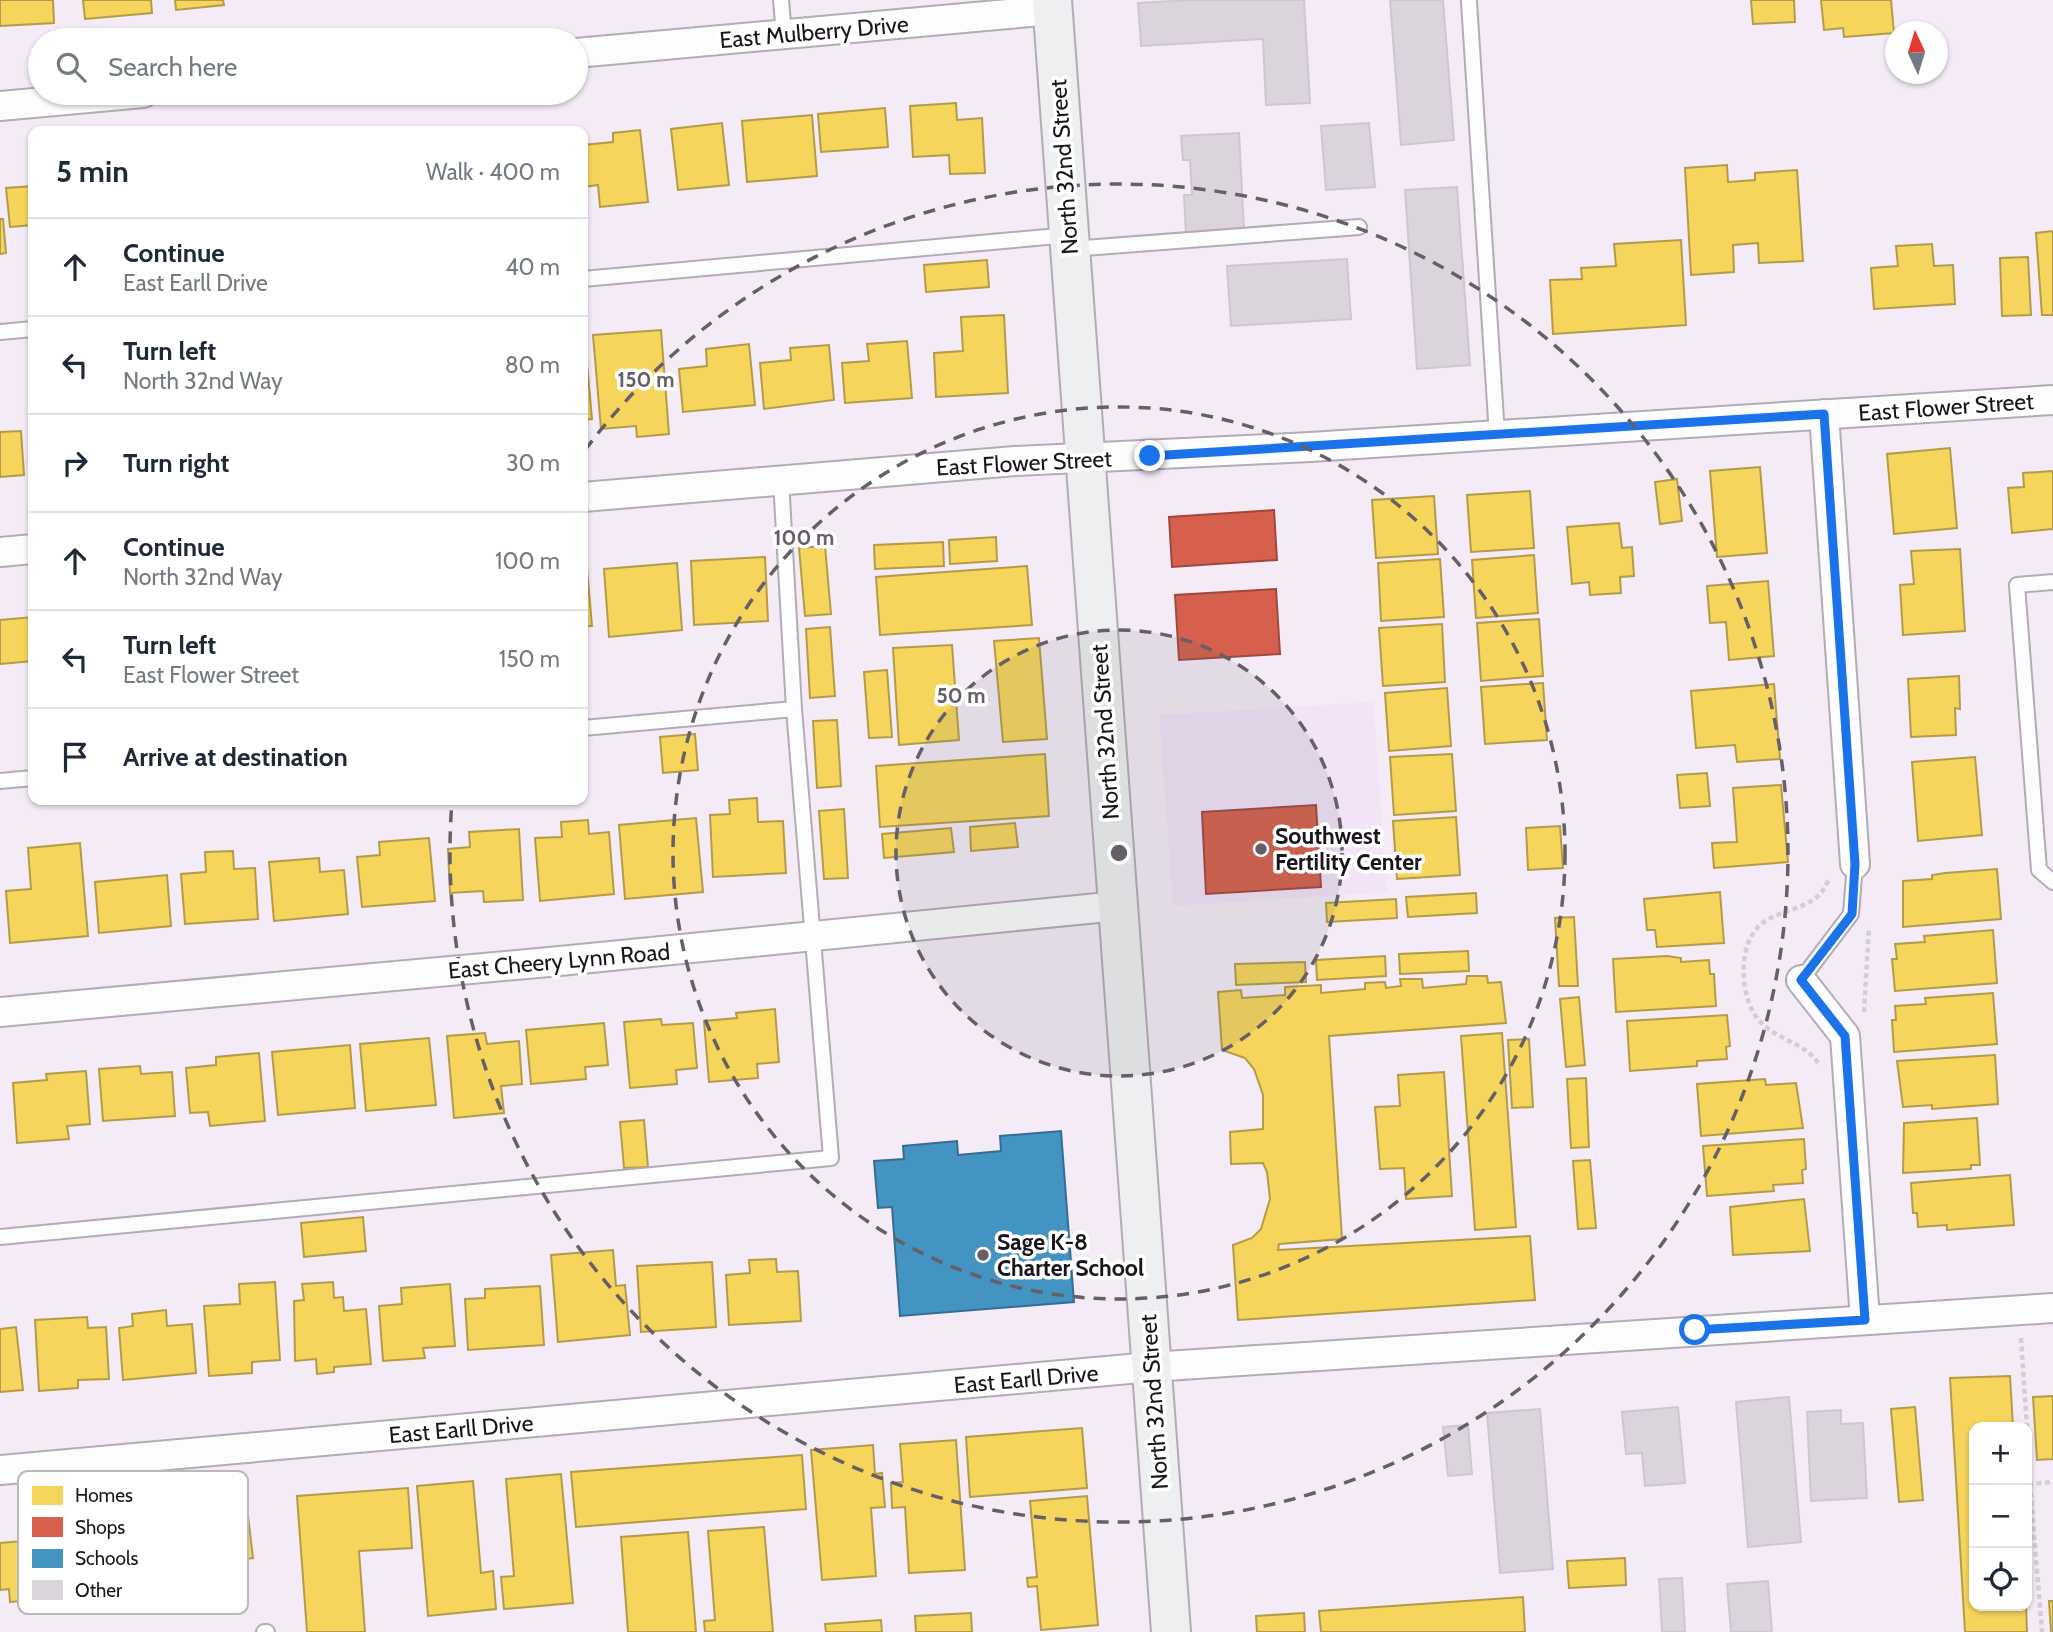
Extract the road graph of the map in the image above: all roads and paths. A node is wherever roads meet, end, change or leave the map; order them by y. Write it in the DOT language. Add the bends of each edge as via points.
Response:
graph roads {
  1 [pos="781,0"];
  2 [pos="1469,2"];
  3 [pos="1052,5"];
  4 [pos="784,35"];
  5 [pos="588,53"];
  6 [pos="28,103"];
  7 [pos="0,106"];
  8 [pos="1359,227"];
  9 [pos="1070,242"];
  10 [pos="588,279"];
  11 [pos="28,329"];
  12 [pos="0,332"];
  13 [pos="2053,400"];
  14 [pos="1824,414"];
  15 [pos="1497,435"];
  16 [pos="1085,458"];
  17 [pos="780,480"];
  18 [pos="588,497"];
  19 [pos="28,549"];
  20 [pos="0,552"];
  21 [pos="2053,582"];
  22 [pos="794,709"];
  23 [pos="588,728"];
  24 [pos="28,778"];
  25 [pos="0,781"];
  26 [pos="1855,864"];
  27 [pos="2053,882"];
  28 [pos="1118,906"];
  29 [pos="814,935"];
  30 [pos="1801,980"];
  31 [pos="0,1012"];
  32 [pos="0,1237"];
  33 [pos="2053,1308"];
  34 [pos="1865,1320"];
  35 [pos="2021,1337"];
  36 [pos="1151,1367"];
  37 [pos="2027,1422"];
  38 [pos="0,1469"];
  39 [pos="2053,1482"];
  40 [pos="2032,1484"];
  41 [pos="2030,1485"];
  42 [pos="1171,1632"];
  43 [pos="2042,1632"];
  1 -- 4 [label="lane"];
  2 -- 15 [label="lane"];
  3 -- 4 [label="street, East Mulberry Drive"];
  3 -- 9 [label="main road, North 32nd Street"];
  4 -- 5 [label="street, East Mulberry Drive"];
  6 -- 7 [label="street"];
  8 -- 9 [label="lane"];
  9 -- 10 [label="lane"];
  9 -- 16 [label="main road, North 32nd Street"];
  11 -- 12 [label="lane"];
  13 -- 14 [label="street, East Flower Street"];
  14 -- 15 [label="street, East Flower Street"];
  14 -- 26 [label="street"];
  15 -- 16 [label="street, East Flower Street"];
  16 -- 17 [label="street, East Flower Street"];
  16 -- 28 [label="main road, North 32nd Street"];
  17 -- 18 [label="street, East Flower Street"];
  17 -- 22 [label="lane"];
  19 -- 20 [label="street"];
  21 -- 27 [label="lane" via="2017,585 2039,870"];
  22 -- 23 [label="lane"];
  22 -- 29 [label="lane"];
  24 -- 25 [label="lane"];
  26 -- 30 [label="lane" via="1852,914"];
  28 -- 29 [label="street, East Cheery Lynn Road"];
  28 -- 36 [label="main road, North 32nd Street"];
  29 -- 31 [label="street, East Cheery Lynn Road"];
  29 -- 32 [label="lane" via="831,1158"];
  30 -- 34 [label="street" via="1845,1036"];
  33 -- 34 [label="street, East Earll Drive"];
  34 -- 36 [label="street, East Earll Drive"];
  35 -- 37 [label="path"];
  36 -- 38 [label="street, East Earll Drive"];
  36 -- 42 [label="main road, North 32nd Street"];
  39 -- 40 [label="path"];
  41 -- 43 [label="path"];
}
